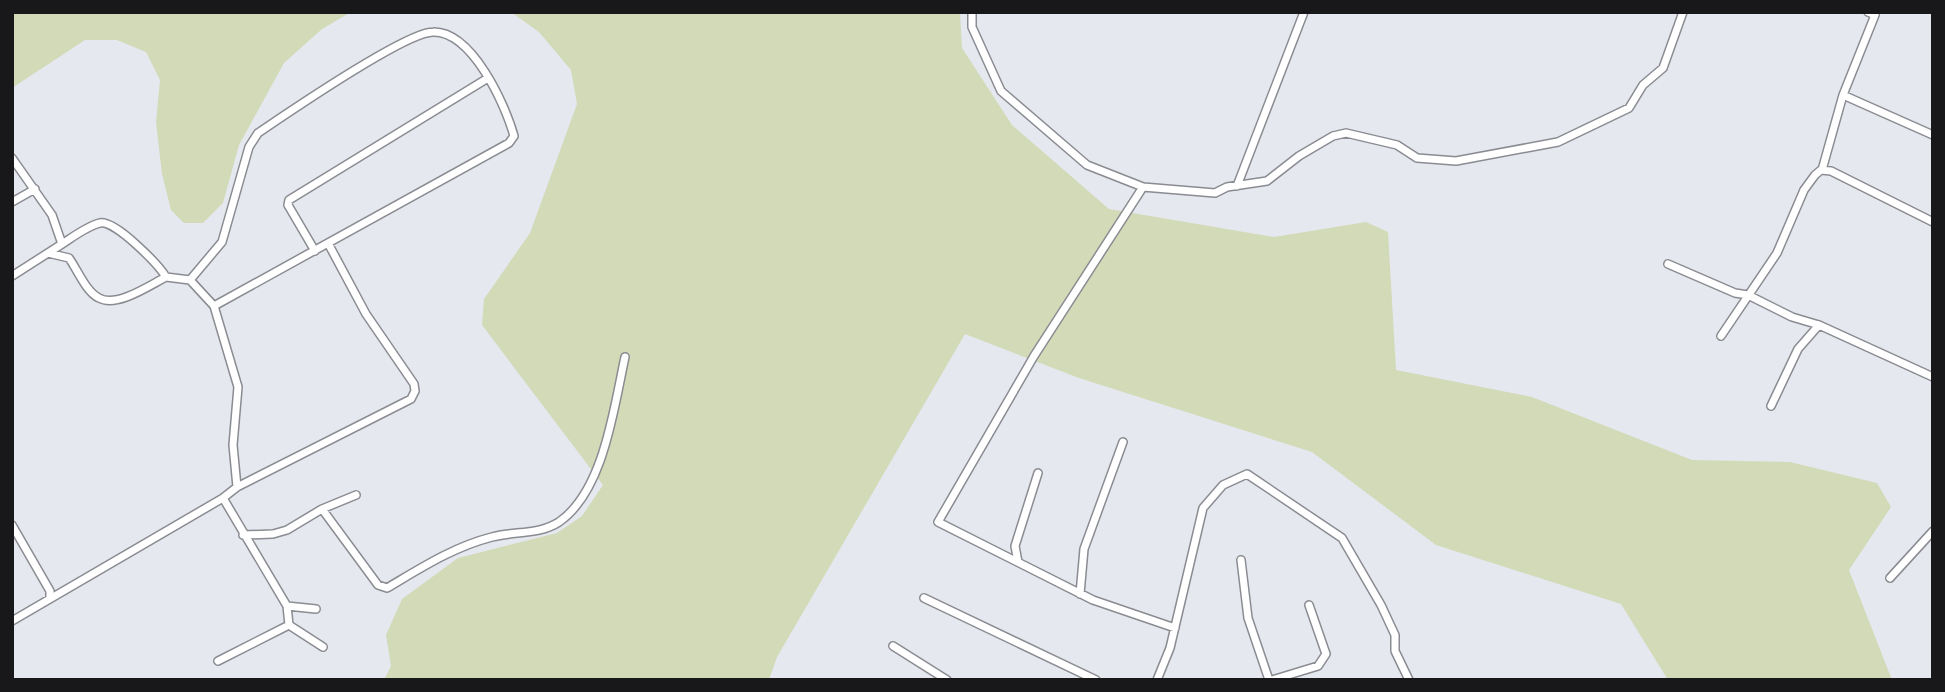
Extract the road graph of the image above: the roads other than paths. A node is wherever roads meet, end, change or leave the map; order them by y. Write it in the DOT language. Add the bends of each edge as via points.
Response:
graph roads {
  1 [pos="972,12"];
  2 [pos="1304,12"];
  3 [pos="1683,12"];
  4 [pos="1868,12"];
  5 [pos="488,78"];
  6 [pos="1843,95"];
  7 [pos="1933,135"];
  8 [pos="12,159"];
  9 [pos="1822,170"];
  10 [pos="1237,186"];
  11 [pos="1143,187"];
  12 [pos="35,189"];
  13 [pos="12,202"];
  14 [pos="1933,222"];
  15 [pos="62,244"];
  16 [pos="329,245"];
  17 [pos="315,251"];
  18 [pos="48,254"];
  19 [pos="1668,264"];
  20 [pos="12,276"];
  21 [pos="166,277"];
  22 [pos="190,281"];
  23 [pos="1748,295"];
  24 [pos="214,306"];
  25 [pos="1819,325"];
  26 [pos="1721,336"];
  27 [pos="625,357"];
  28 [pos="1933,377"];
  29 [pos="1771,406"];
  30 [pos="1123,442"];
  31 [pos="1038,473"];
  32 [pos="237,486"];
  33 [pos="356,495"];
  34 [pos="223,498"];
  35 [pos="322,509"];
  36 [pos="12,525"];
  37 [pos="1933,531"];
  38 [pos="243,535"];
  39 [pos="1241,560"];
  40 [pos="1019,562"];
  41 [pos="1890,578"];
  42 [pos="1080,594"];
  43 [pos="50,597"];
  44 [pos="924,598"];
  45 [pos="1309,605"];
  46 [pos="287,606"];
  47 [pos="316,609"];
  48 [pos="12,621"];
  49 [pos="289,625"];
  50 [pos="1175,628"];
  51 [pos="893,646"];
  52 [pos="323,647"];
  53 [pos="218,662"];
  54 [pos="947,680"];
  55 [pos="1096,680"];
  56 [pos="1157,680"];
  57 [pos="1270,680"];
  58 [pos="1409,680"];
  1 -- 11 [label="street" via="972,27 1001,91 1087,165"];
  2 -- 10 [label="street"];
  3 -- 10 [label="street" via="1663,68 1643,85 1629,108 1558,142 1456,160 1417,158 1396,145 1346,133 1310,149 1266,181"];
  4 -- 6 [label="street" via="1875,15"];
  5 -- 16 [label="street" via="514,135 509,143"];
  5 -- 17 [label="street" via="289,200"];
  5 -- 22 [label="street" via="459,42 446,34 421,34 268,127 249,147 222,242"];
  6 -- 7 [label="street"];
  6 -- 9 [label="street"];
  8 -- 12 [label="street"];
  9 -- 14 [label="street" via="1887,196"];
  9 -- 23 [label="street" via="1804,190 1777,253"];
  10 -- 11 [label="street" via="1215,193"];
  11 -- 40 [label="street" via="1034,356 938,522"];
  12 -- 13 [label="street"];
  12 -- 15 [label="street" via="52,215"];
  15 -- 18 [label="street"];
  15 -- 21 [label="street" via="99,223 109,224 150,257"];
  16 -- 17 [label="street"];
  16 -- 32 [label="street" via="415,391 411,398"];
  17 -- 24 [label="street"];
  18 -- 20 [label="street"];
  18 -- 21 [label="street" via="69,258 91,291 107,300"];
  19 -- 23 [label="street"];
  21 -- 22 [label="street"];
  22 -- 24 [label="street"];
  23 -- 25 [label="street"];
  23 -- 26 [label="street"];
  24 -- 32 [label="street" via="238,387 233,445"];
  25 -- 28 [label="street"];
  25 -- 29 [label="street" via="1798,349"];
  27 -- 35 [label="street" via="605,446 593,476 571,510 549,528 489,538 440,556 387,588 378,585"];
  30 -- 42 [label="street" via="1084,549"];
  31 -- 40 [label="street" via="1015,547"];
  32 -- 34 [label="street"];
  33 -- 35 [label="street"];
  34 -- 38 [label="street"];
  34 -- 43 [label="street"];
  35 -- 38 [label="street" via="287,530"];
  36 -- 43 [label="street"];
  37 -- 41 [label="street"];
  38 -- 46 [label="street"];
  39 -- 57 [label="street" via="1248,618"];
  40 -- 42 [label="street"];
  42 -- 50 [label="street"];
  43 -- 48 [label="street"];
  44 -- 55 [label="street"];
  45 -- 57 [label="street" via="1326,654 1324,661"];
  46 -- 47 [label="street"];
  46 -- 49 [label="street"];
  49 -- 52 [label="street"];
  49 -- 53 [label="street"];
  50 -- 56 [label="street"];
  50 -- 58 [label="street" via="1203,508 1223,485 1247,474 1342,538 1381,605"];
  51 -- 54 [label="street"];
}
